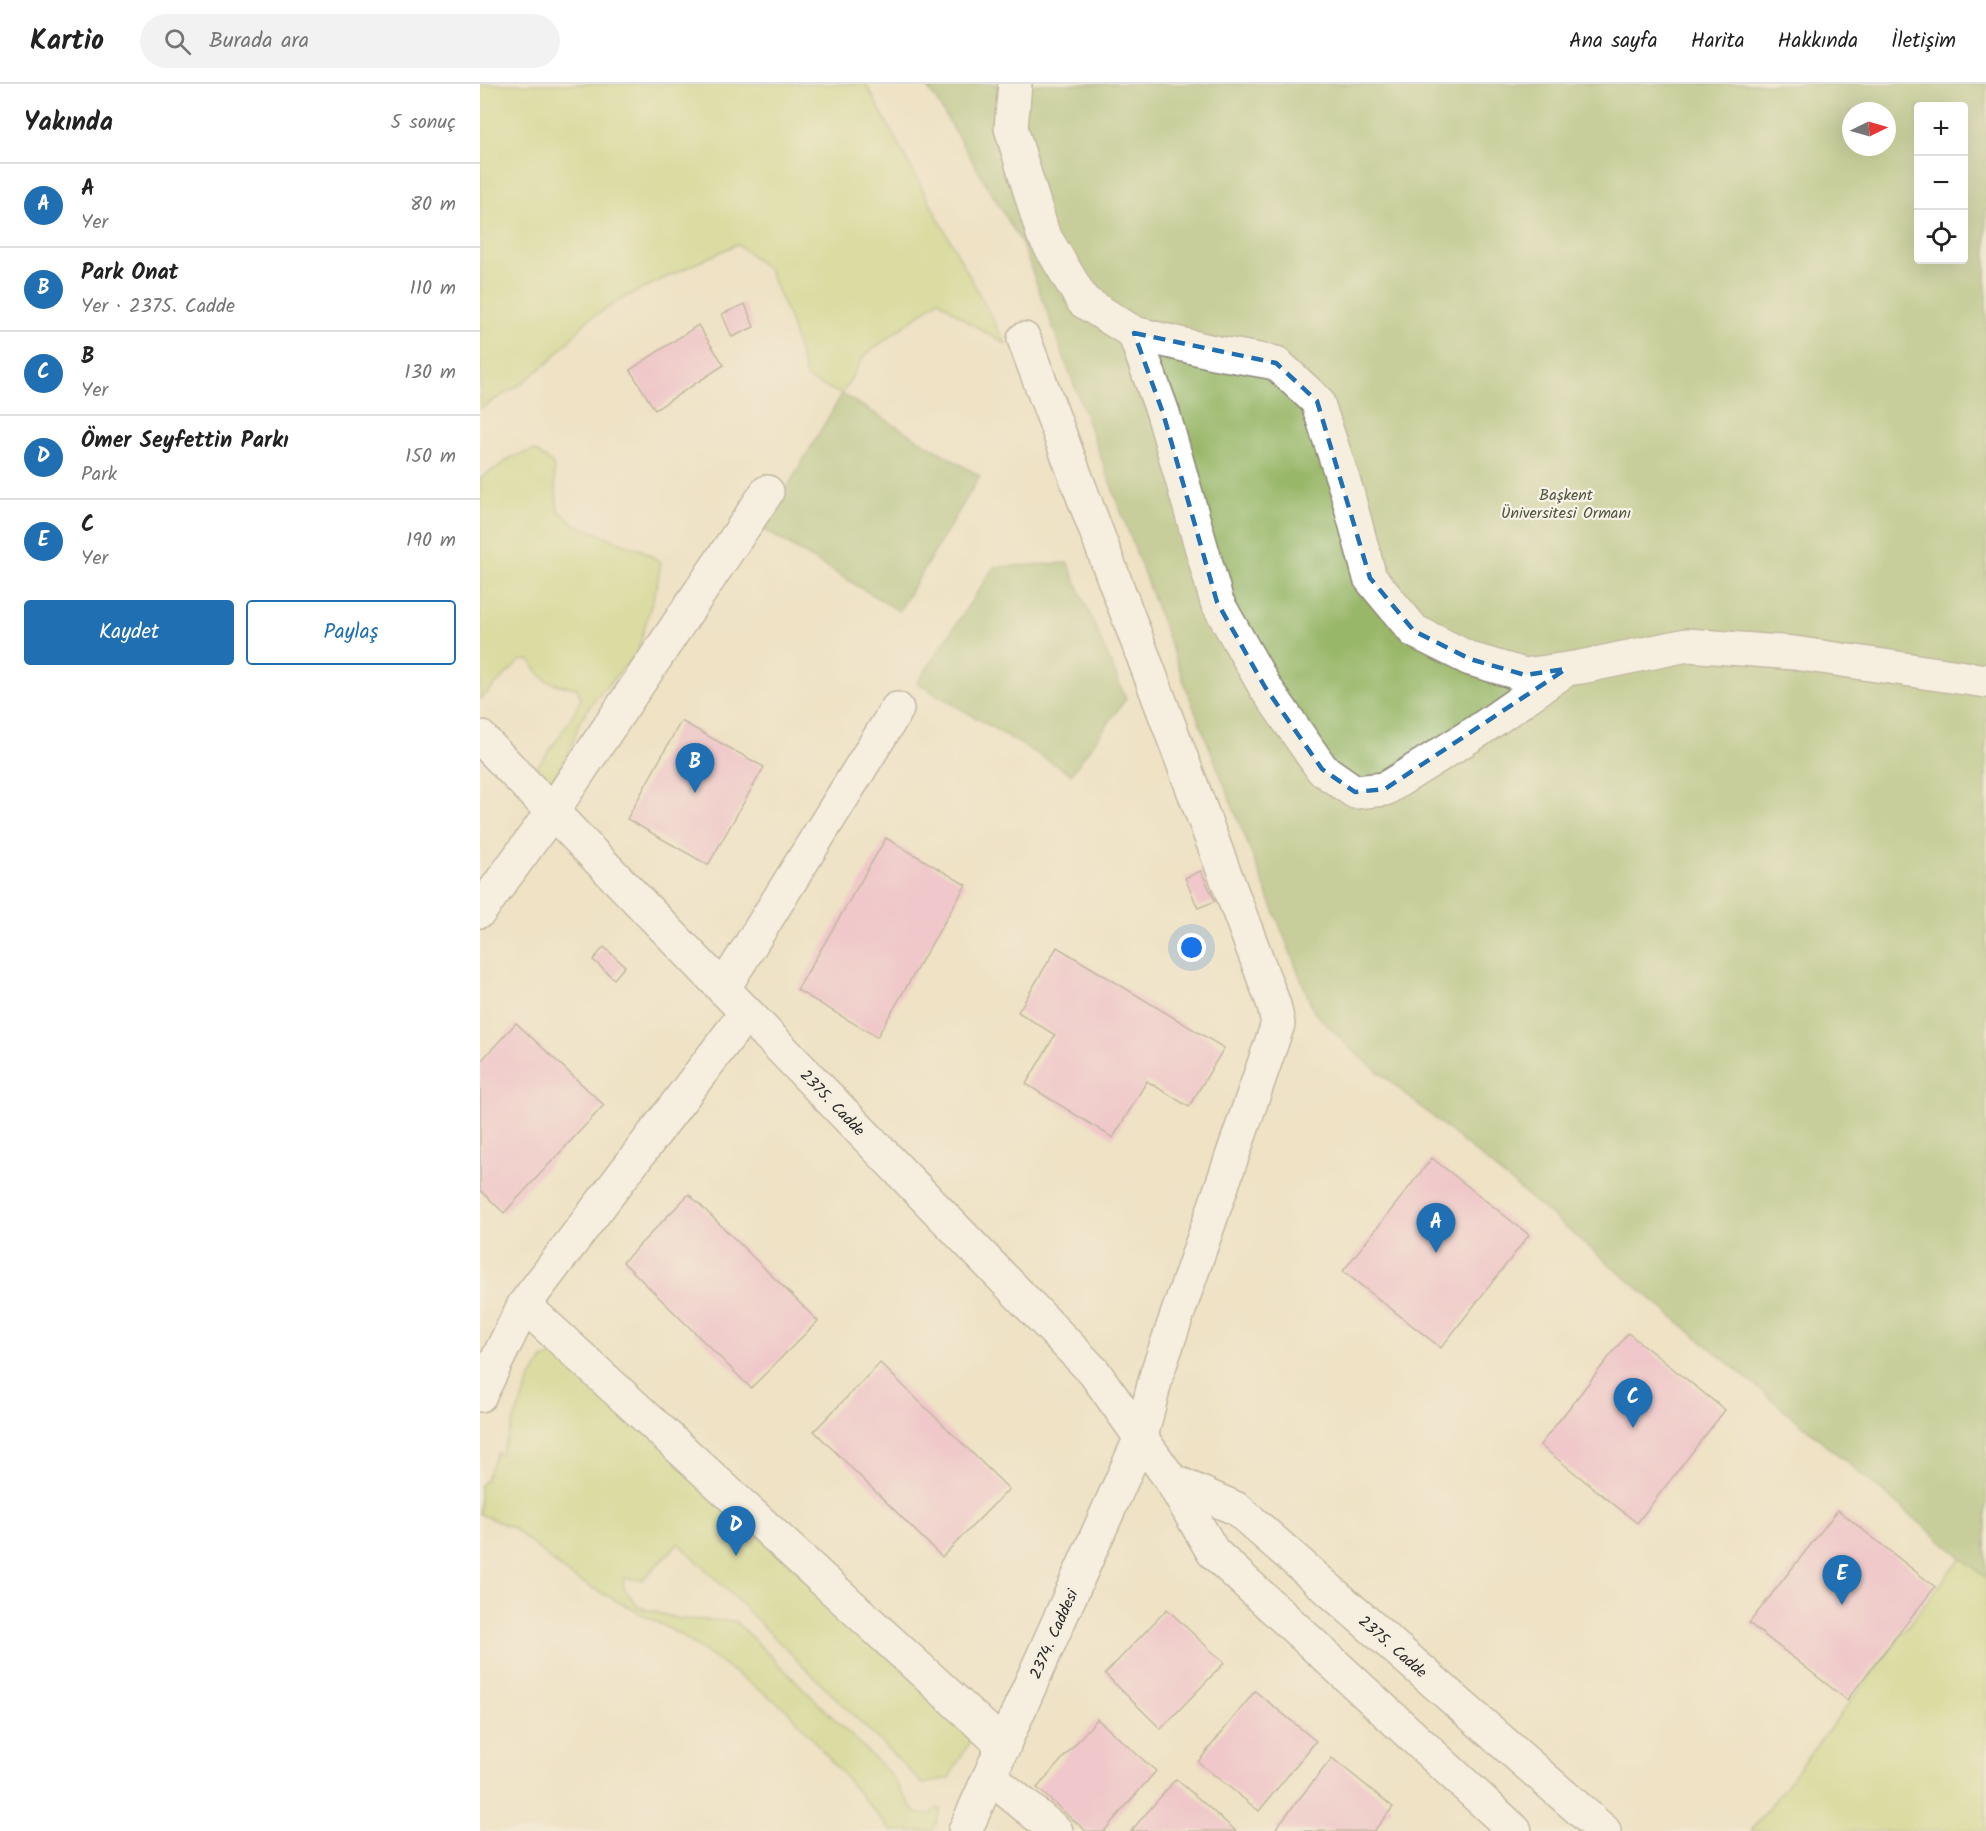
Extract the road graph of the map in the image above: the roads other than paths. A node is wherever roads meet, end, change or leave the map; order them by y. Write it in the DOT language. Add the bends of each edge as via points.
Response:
graph roads {
  1 [pos="1015,84"];
  2 [pos="1134,333"];
  3 [pos="1024,339"];
  4 [pos="767,492"];
  5 [pos="1566,669"];
  6 [pos="1986,681"];
  7 [pos="897,709"];
  8 [pos="480,737"];
  9 [pos="552,812"];
  10 [pos="480,911"];
  11 [pos="723,989"];
  12 [pos="746,1013"];
  13 [pos="524,1305"];
  14 [pos="480,1395"];
  15 [pos="1141,1437"];
  16 [pos="1171,1480"];
  17 [pos="1004,1746"];
  18 [pos="990,1777"];
  19 [pos="965,1831"];
  20 [pos="1056,1831"];
  21 [pos="1515,1831"];
  22 [pos="1604,1831"];
  1 -- 2 [label="street" via="1011,128 1043,234 1083,301"];
  2 -- 5 [label="street" via="1276,363 1317,402 1370,578 1414,631 1470,659 1525,675"];
  2 -- 5 [label="street" via="1163,413 1217,602 1264,687 1322,769 1355,792 1385,789 1478,731"];
  3 -- 15 [label="street, 2374. Caddesi" via="1278,1024 1157,1373"];
  4 -- 9 [label="street"];
  5 -- 6 [label="street" via="1687,645 1794,653"];
  7 -- 11 [label="street"];
  8 -- 9 [label="street, 2375. Cadde"];
  9 -- 10 [label="street"];
  9 -- 11 [label="street, 2375. Cadde"];
  11 -- 12 [label="street, 2375. Cadde"];
  12 -- 13 [label="street"];
  12 -- 15 [label="street, 2375. Cadde" via="1094,1372"];
  13 -- 14 [label="street"];
  13 -- 17 [label="street"];
  15 -- 16 [label="street, 2375. Cadde"];
  15 -- 17 [label="street, 2374. Caddesi"];
  16 -- 21 [label="street, 2375. Cadde" via="1214,1552"];
  16 -- 22 [label="street, 2375. Cadde" via="1237,1509"];
  17 -- 18 [label="street, 2374. Caddesi"];
  18 -- 19 [label="street, 2374. Caddesi"];
  18 -- 20 [label="street"];
}
